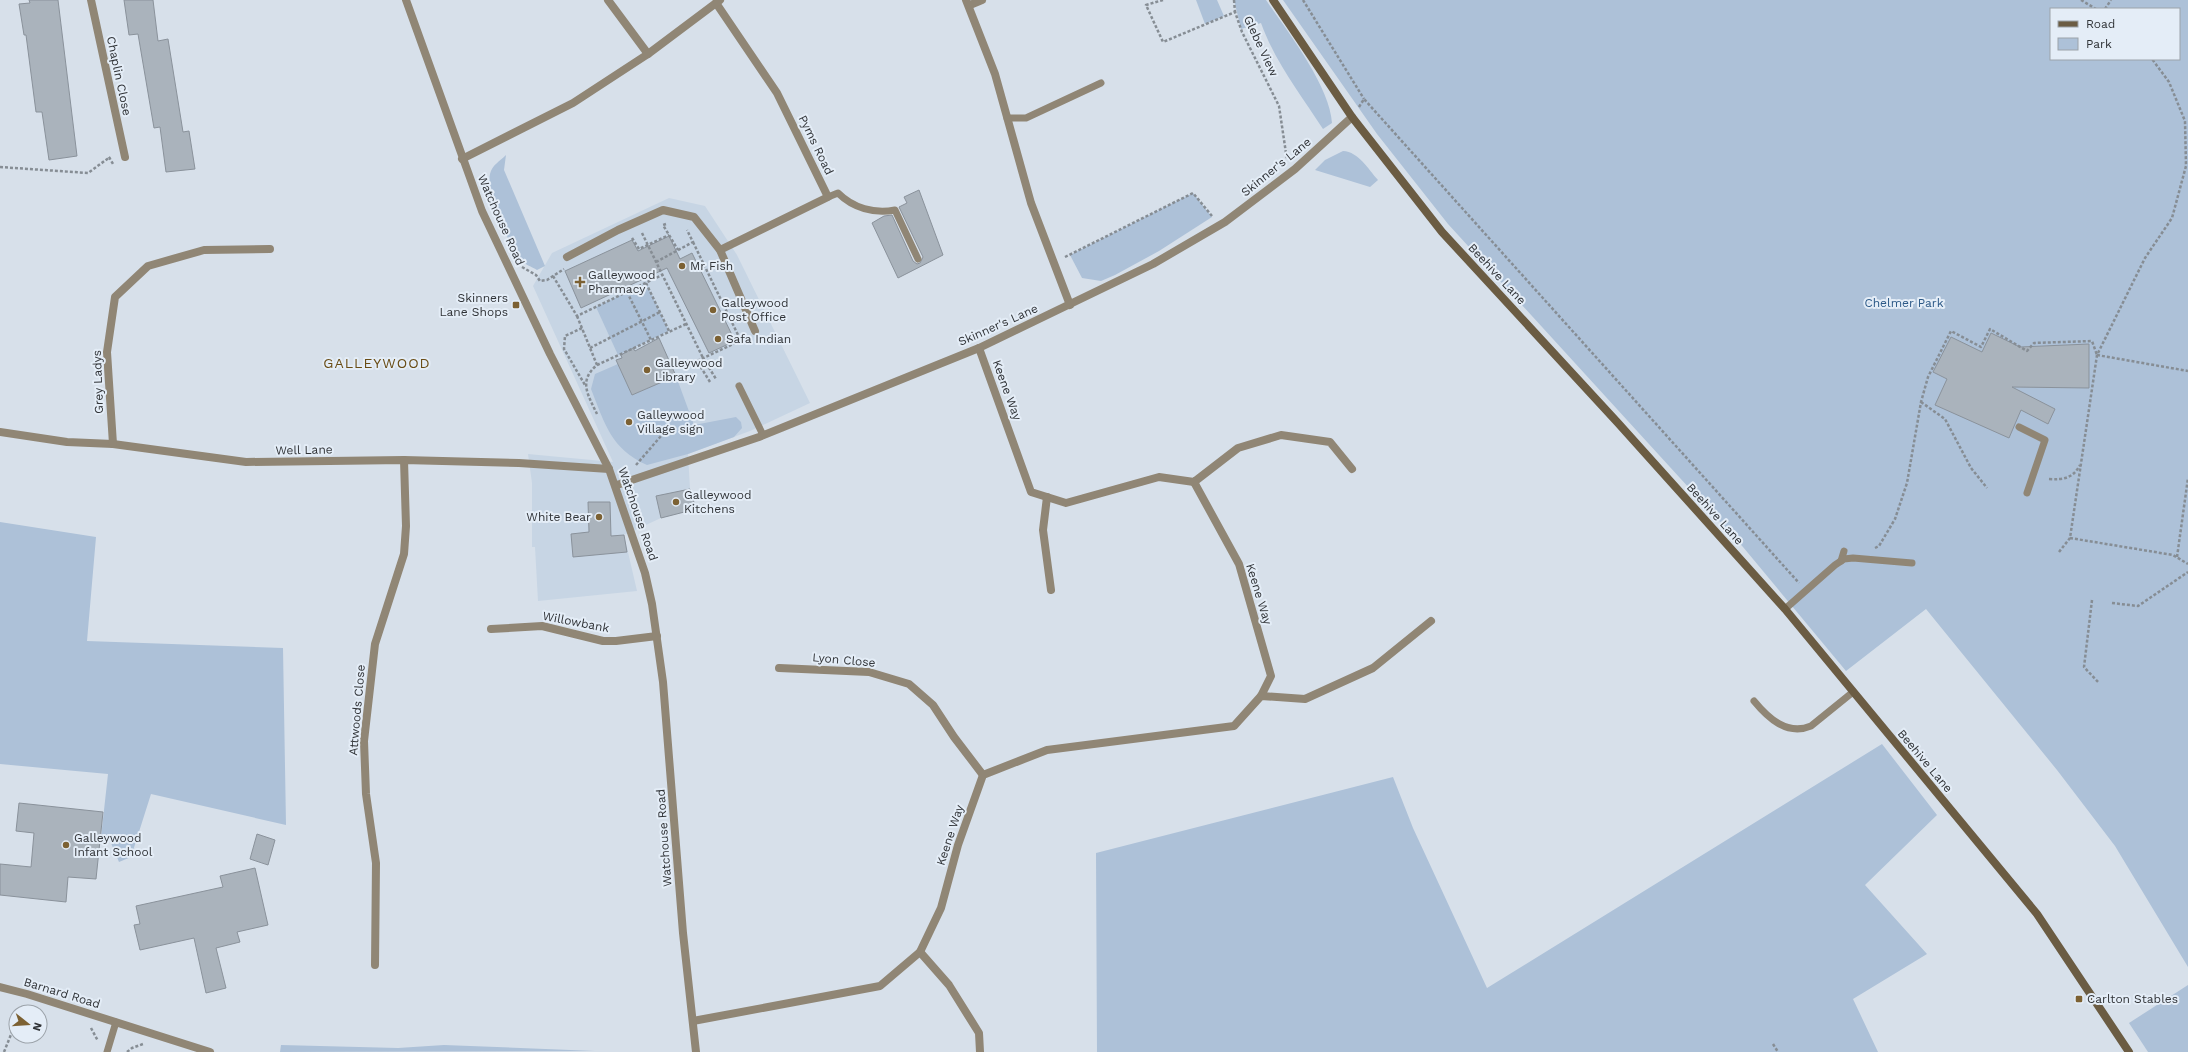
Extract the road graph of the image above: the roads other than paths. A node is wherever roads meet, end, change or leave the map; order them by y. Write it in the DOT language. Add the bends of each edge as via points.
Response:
graph roads {
  1 [pos="90,0"];
  2 [pos="406,0"];
  3 [pos="608,0"];
  4 [pos="982,0"];
  5 [pos="1273,0"];
  6 [pos="718,2"];
  7 [pos="968,3"];
  8 [pos="648,54"];
  9 [pos="1101,83"];
  10 [pos="1352,117"];
  11 [pos="1007,118"];
  12 [pos="125,157"];
  13 [pos="462,159"];
  14 [pos="828,197"];
  15 [pos="270,249"];
  16 [pos="720,250"];
  17 [pos="567,257"];
  18 [pos="918,259"];
  19 [pos="1070,305"];
  20 [pos="755,330"];
  21 [pos="979,348"];
  22 [pos="740,386"];
  23 [pos="2019,427"];
  24 [pos="0,432"];
  25 [pos="763,435"];
  26 [pos="113,444"];
  27 [pos="404,460"];
  28 [pos="1352,468"];
  29 [pos="609,469"];
  30 [pos="1194,482"];
  31 [pos="616,485"];
  32 [pos="2027,493"];
  33 [pos="1046,497"];
  34 [pos="1844,551"];
  35 [pos="1841,561"];
  36 [pos="1912,563"];
  37 [pos="1051,590"];
  38 [pos="1784,610"];
  39 [pos="1431,621"];
  40 [pos="490,629"];
  41 [pos="658,636"];
  42 [pos="779,668"];
  43 [pos="1853,692"];
  44 [pos="1261,696"];
  45 [pos="1754,701"];
  46 [pos="983,775"];
  47 [pos="920,952"];
  48 [pos="375,965"];
  49 [pos="0,988"];
  50 [pos="693,1021"];
  51 [pos="116,1022"];
  52 [pos="107,1052"];
  53 [pos="210,1052"];
  54 [pos="696,1052"];
  55 [pos="980,1052"];
  56 [pos="2129,1052"];
  1 -- 12 [label="street, Chaplin Close"];
  2 -- 13 [label="street, Watchouse Road"];
  3 -- 8 [label="street"];
  4 -- 7 [label="street"];
  5 -- 10 [label="main road, Beehive Lane"];
  6 -- 8 [label="street, Pyms Road"];
  6 -- 14 [label="street, Pyms Road" via="777,94"];
  7 -- 11 [label="street" via="995,74"];
  8 -- 13 [label="street, Pyms Road" via="573,103"];
  9 -- 11 [label="lane" via="1026,118"];
  10 -- 19 [label="street, Skinner's Lane" via="1289,174 1219,225 1153,264"];
  10 -- 38 [label="main road, Beehive Lane" via="1442,232 1618,423"];
  11 -- 19 [label="street" via="1031,203"];
  13 -- 29 [label="street, Watchouse Road" via="482,211 509,268"];
  14 -- 16 [label="street"];
  14 -- 18 [label="lane" via="838,193 857,206 882,212 895,210"];
  15 -- 26 [label="street, Grey Ladys" via="204,250 148,266 115,297 107,352"];
  16 -- 17 [label="street" via="694,217 663,210"];
  16 -- 20 [label="street"];
  19 -- 21 [label="street, Skinner's Lane"];
  21 -- 25 [label="street, Skinner's Lane"];
  21 -- 33 [label="street, Keene Way" via="1031,492"];
  22 -- 25 [label="lane"];
  23 -- 32 [label="lane" via="2045,440"];
  24 -- 26 [label="street, Well Lane" via="67,442"];
  25 -- 31 [label="street, Skinner's Lane"];
  26 -- 27 [label="street, Well Lane" via="246,462"];
  27 -- 29 [label="street, Well Lane" via="519,463"];
  27 -- 48 [label="street, Attwoods Close" via="406,540 404,554 375,644 364,741 366,794 376,868"];
  28 -- 30 [label="street" via="1330,442 1281,435 1238,448"];
  29 -- 31 [label="street, Watchouse Road"];
  30 -- 33 [label="street, Keene Way" via="1159,477 1066,503"];
  30 -- 44 [label="street, Keene Way" via="1239,564 1271,676"];
  31 -- 41 [label="street, Watchouse Road" via="645,573"];
  33 -- 37 [label="street" via="1043,530"];
  34 -- 35 [label="lane"];
  35 -- 36 [label="lane" via="1857,558"];
  35 -- 38 [label="lane"];
  38 -- 43 [label="main road, Beehive Lane"];
  39 -- 44 [label="street" via="1373,668 1312,696 1305,699"];
  40 -- 41 [label="street, Willowbank" via="542,626 604,641"];
  41 -- 50 [label="street, Watchouse Road"];
  42 -- 46 [label="street, Lyon Close" via="869,672 909,684 933,705"];
  43 -- 45 [label="lane" via="1803,730 1773,721"];
  43 -- 56 [label="main road, Beehive Lane" via="2037,914"];
  44 -- 46 [label="street, Keene Way" via="1234,726 1047,750"];
  46 -- 47 [label="street, Keene Way" via="958,845 941,908"];
  47 -- 50 [label="street, Keene Way" via="880,986"];
  47 -- 55 [label="street" via="949,985 979,1033"];
  49 -- 51 [label="street, Barnard Road"];
  50 -- 54 [label="street, Watchouse Road"];
  51 -- 52 [label="lane"];
  51 -- 53 [label="street, Barnard Road"];
}
